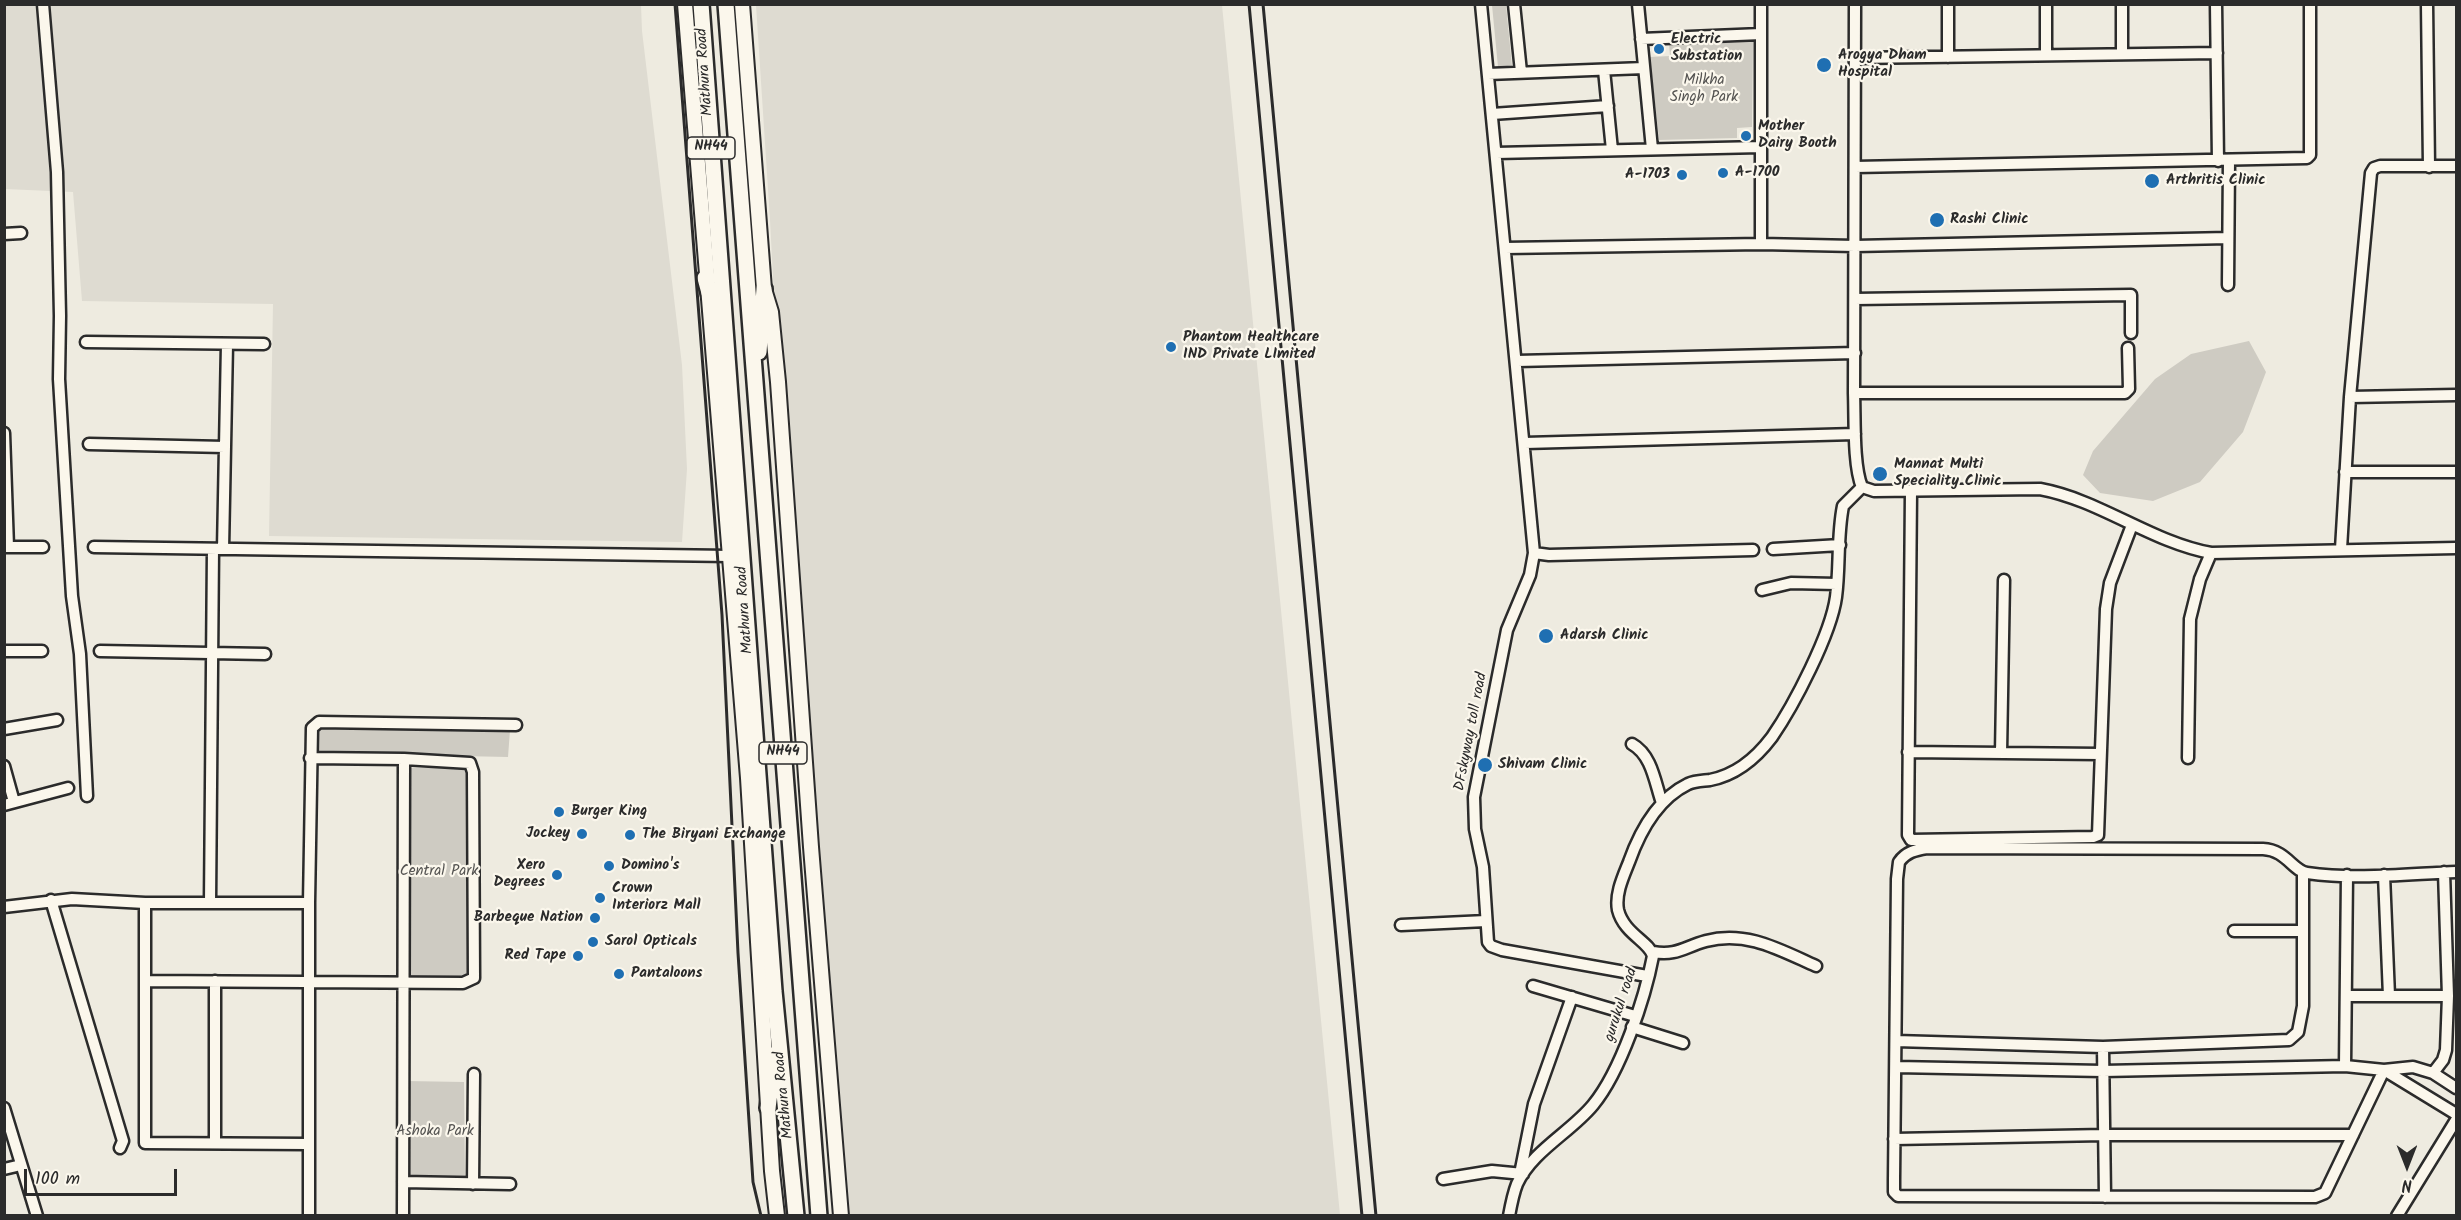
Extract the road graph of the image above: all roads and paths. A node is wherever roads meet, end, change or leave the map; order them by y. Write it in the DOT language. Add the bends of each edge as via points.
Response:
graph roads {
  1 [pos="43,4"];
  2 [pos="685,4"];
  3 [pos="700,4"];
  4 [pos="726,4"];
  5 [pos="742,4"];
  6 [pos="1481,4"];
  7 [pos="1514,4"];
  8 [pos="1638,4"];
  9 [pos="1761,4"];
  10 [pos="1855,4"];
  11 [pos="1948,4"];
  12 [pos="2046,4"];
  13 [pos="2122,4"];
  14 [pos="2216,4"];
  15 [pos="2310,4"];
  16 [pos="2427,4"];
  17 [pos="1761,34"];
  18 [pos="1641,39"];
  19 [pos="2217,53"];
  20 [pos="2122,54"];
  21 [pos="2046,55"];
  22 [pos="1948,57"];
  23 [pos="1855,58"];
  24 [pos="1644,68"];
  25 [pos="1604,70"];
  26 [pos="1521,72"];
  27 [pos="1488,75"];
  28 [pos="1608,106"];
  29 [pos="1492,114"];
  30 [pos="1761,147"];
  31 [pos="1652,149"];
  32 [pos="1612,150"];
  33 [pos="1496,153"];
  34 [pos="2224,161"];
  35 [pos="2457,166"];
  36 [pos="1855,167"];
  37 [pos="2429,167"];
  38 [pos="21,233"];
  39 [pos="4,234"];
  40 [pos="2228,238"];
  41 [pos="1761,244"];
  42 [pos="1856,246"];
  43 [pos="1505,248"];
  44 [pos="705,278"];
  45 [pos="2228,285"];
  46 [pos="764,289"];
  47 [pos="1855,299"];
  48 [pos="2131,333"];
  49 [pos="86,342"];
  50 [pos="227,344"];
  51 [pos="264,344"];
  52 [pos="2128,348"];
  53 [pos="1855,353"];
  54 [pos="1517,361"];
  55 [pos="728,364"];
  56 [pos="755,388"];
  57 [pos="1854,393"];
  58 [pos="2457,395"];
  59 [pos="2350,397"];
  60 [pos="4,433"];
  61 [pos="1856,434"];
  62 [pos="1525,443"];
  63 [pos="89,444"];
  64 [pos="225,447"];
  65 [pos="2345,472"];
  66 [pos="2457,472"];
  67 [pos="1862,487"];
  68 [pos="1911,491"];
  69 [pos="2132,525"];
  70 [pos="1840,545"];
  71 [pos="6,547"];
  72 [pos="43,547"];
  73 [pos="94,547"];
  74 [pos="2457,548"];
  75 [pos="218,549"];
  76 [pos="1773,549"];
  77 [pos="2341,549"];
  78 [pos="1753,550"];
  79 [pos="1534,553"];
  80 [pos="2211,553"];
  81 [pos="730,556"];
  82 [pos="2004,580"];
  83 [pos="1837,584"];
  84 [pos="1762,590"];
  85 [pos="4,651"];
  86 [pos="42,651"];
  87 [pos="100,651"];
  88 [pos="213,653"];
  89 [pos="265,654"];
  90 [pos="57,720"];
  91 [pos="516,725"];
  92 [pos="4,729"];
  93 [pos="1632,744"];
  94 [pos="1908,752"];
  95 [pos="2001,753"];
  96 [pos="2100,754"];
  97 [pos="2188,758"];
  98 [pos="310,759"];
  99 [pos="404,759"];
  100 [pos="4,766"];
  101 [pos="68,788"];
  102 [pos="87,796"];
  103 [pos="1662,803"];
  104 [pos="9,804"];
  105 [pos="2303,872"];
  106 [pos="2444,872"];
  107 [pos="2457,872"];
  108 [pos="2347,875"];
  109 [pos="2384,875"];
  110 [pos="51,900"];
  111 [pos="210,902"];
  112 [pos="145,903"];
  113 [pos="309,903"];
  114 [pos="4,907"];
  115 [pos="1486,921"];
  116 [pos="1401,925"];
  117 [pos="2234,931"];
  118 [pos="2303,931"];
  119 [pos="1653,952"];
  120 [pos="1816,966"];
  121 [pos="1647,976"];
  122 [pos="146,981"];
  123 [pos="215,981"];
  124 [pos="308,982"];
  125 [pos="404,983"];
  126 [pos="1533,986"];
  127 [pos="2346,996"];
  128 [pos="2389,996"];
  129 [pos="2448,996"];
  130 [pos="1572,997"];
  131 [pos="1633,1021"];
  132 [pos="778,1028"];
  133 [pos="1896,1041"];
  134 [pos="1683,1043"];
  135 [pos="2103,1047"];
  136 [pos="2345,1066"];
  137 [pos="1896,1067"];
  138 [pos="2384,1070"];
  139 [pos="2103,1071"];
  140 [pos="2433,1073"];
  141 [pos="474,1074"];
  142 [pos="2457,1088"];
  143 [pos="4,1108"];
  144 [pos="768,1108"];
  145 [pos="2457,1114"];
  146 [pos="2457,1120"];
  147 [pos="2453,1131"];
  148 [pos="2104,1135"];
  149 [pos="2353,1135"];
  150 [pos="1894,1139"];
  151 [pos="215,1143"];
  152 [pos="308,1144"];
  153 [pos="120,1148"];
  154 [pos="21,1165"];
  155 [pos="4,1168"];
  156 [pos="1521,1174"];
  157 [pos="1443,1179"];
  158 [pos="403,1182"];
  159 [pos="473,1184"];
  160 [pos="510,1184"];
  161 [pos="2105,1197"];
  162 [pos="37,1215"];
  163 [pos="309,1215"];
  164 [pos="403,1215"];
  165 [pos="777,1215"];
  166 [pos="796,1215"];
  167 [pos="819,1215"];
  168 [pos="841,1215"];
  169 [pos="1509,1215"];
  170 [pos="2397,1215"];
  1 -- 102 [label="street" via="57,172 59,379"];
  2 -- 44 [label="main road"];
  3 -- 55 [label="highway, Mathura Road / NH44"];
  4 -- 56 [label="highway, Mathura Road / NH44"];
  5 -- 46 [label="main road"];
  6 -- 27 [label="street, DFskyway toll road"];
  7 -- 26 [label="street"];
  8 -- 18 [label="street"];
  9 -- 17 [label="street"];
  10 -- 23 [label="street"];
  11 -- 22 [label="street"];
  12 -- 21 [label="street"];
  13 -- 20 [label="street"];
  14 -- 19 [label="street"];
  15 -- 34 [label="street" via="2308,157"];
  16 -- 37 [label="street"];
  17 -- 18 [label="street"];
  17 -- 30 [label="street"];
  18 -- 24 [label="street"];
  19 -- 20 [label="street"];
  19 -- 34 [label="street"];
  20 -- 21 [label="street"];
  21 -- 22 [label="street"];
  22 -- 23 [label="street"];
  23 -- 36 [label="street"];
  24 -- 25 [label="street"];
  24 -- 31 [label="street"];
  25 -- 26 [label="street"];
  25 -- 28 [label="street"];
  26 -- 27 [label="street"];
  27 -- 29 [label="street, DFskyway toll road"];
  28 -- 29 [label="street"];
  28 -- 32 [label="street"];
  29 -- 33 [label="street, DFskyway toll road"];
  30 -- 31 [label="street"];
  30 -- 41 [label="street"];
  31 -- 32 [label="street"];
  32 -- 33 [label="street"];
  33 -- 43 [label="street, DFskyway toll road"];
  34 -- 36 [label="street"];
  34 -- 40 [label="street"];
  35 -- 37 [label="street"];
  36 -- 42 [label="street"];
  37 -- 59 [label="street" via="2380,166 2371,173"];
  38 -- 39 [label="street"];
  40 -- 42 [label="street"];
  40 -- 45 [label="street"];
  41 -- 42 [label="street"];
  41 -- 43 [label="street"];
  42 -- 47 [label="street"];
  43 -- 54 [label="street, DFskyway toll road"];
  44 -- 55 [label="highway"];
  44 -- 81 [label="main road"];
  46 -- 56 [label="highway"];
  46 -- 168 [label="main road" via="771,312 778,382"];
  47 -- 48 [label="street" via="2131,295"];
  47 -- 53 [label="street"];
  49 -- 50 [label="street"];
  50 -- 51 [label="street"];
  50 -- 64 [label="street"];
  52 -- 57 [label="street" via="2125,393"];
  53 -- 54 [label="street"];
  53 -- 57 [label="street"];
  54 -- 62 [label="street, DFskyway toll road"];
  55 -- 132 [label="highway, Mathura Road / NH44"];
  56 -- 167 [label="highway, Mathura Road / NH44"];
  57 -- 61 [label="street"];
  58 -- 59 [label="street"];
  59 -- 65 [label="street"];
  60 -- 71 [label="street"];
  61 -- 62 [label="street"];
  61 -- 67 [label="street"];
  62 -- 79 [label="street, DFskyway toll road"];
  63 -- 64 [label="street"];
  64 -- 75 [label="street"];
  65 -- 66 [label="street"];
  65 -- 77 [label="street"];
  67 -- 68 [label="street" via="1874,491"];
  67 -- 70 [label="street, gurukul road" via="1843,506"];
  68 -- 69 [label="street" via="2040,489"];
  68 -- 94 [label="street"];
  69 -- 80 [label="street" via="2176,544"];
  69 -- 96 [label="street" via="2107,596"];
  70 -- 76 [label="street"];
  70 -- 83 [label="street, gurukul road"];
  71 -- 72 [label="street"];
  73 -- 75 [label="street"];
  74 -- 77 [label="street"];
  75 -- 81 [label="street"];
  75 -- 88 [label="street"];
  77 -- 80 [label="street"];
  78 -- 79 [label="street"];
  79 -- 115 [label="street, DFskyway toll road" via="1503,644 1474,797"];
  80 -- 97 [label="street" via="2190,619"];
  81 -- 144 [label="main road"];
  82 -- 95 [label="street"];
  83 -- 84 [label="street" via="1791,583"];
  83 -- 103 [label="street, gurukul road" via="1826,633 1787,711 1761,750 1736,771 1686,785"];
  85 -- 86 [label="street"];
  87 -- 88 [label="street"];
  88 -- 89 [label="street"];
  88 -- 111 [label="street"];
  90 -- 92 [label="street"];
  91 -- 98 [label="street" via="319,722 311,732"];
  93 -- 103 [label="street" via="1643,752"];
  94 -- 95 [label="street"];
  94 -- 96 [label="street" via="1908,835 1914,840 2096,836"];
  95 -- 96 [label="street"];
  98 -- 99 [label="street"];
  98 -- 113 [label="street"];
  99 -- 125 [label="street"];
  99 -- 125 [label="street" via="466,761 472,766 475,962 474,978 468,982"];
  100 -- 104 [label="street"];
  101 -- 104 [label="street"];
  103 -- 119 [label="street, gurukul road" via="1645,825 1618,898 1627,928"];
  105 -- 108 [label="street"];
  105 -- 118 [label="street"];
  105 -- 133 [label="street" via="2268,849 1911,851 1899,862 1897,879"];
  106 -- 107 [label="street"];
  106 -- 109 [label="street"];
  106 -- 129 [label="street"];
  108 -- 109 [label="street"];
  108 -- 127 [label="street"];
  109 -- 128 [label="street"];
  110 -- 112 [label="street"];
  110 -- 114 [label="street"];
  110 -- 153 [label="street" via="123,1141"];
  111 -- 112 [label="street"];
  111 -- 113 [label="street"];
  112 -- 122 [label="street"];
  113 -- 124 [label="street"];
  115 -- 116 [label="street"];
  115 -- 121 [label="street, DFskyway toll road" via="1488,942 1502,950"];
  117 -- 118 [label="street"];
  118 -- 135 [label="street" via="2303,1006 2298,1032 2289,1041"];
  119 -- 120 [label="street" via="1672,954 1707,941 1749,939"];
  119 -- 121 [label="street, gurukul road"];
  121 -- 131 [label="street, gurukul road"];
  122 -- 123 [label="street"];
  122 -- 151 [label="street" via="145,1143"];
  123 -- 124 [label="street"];
  123 -- 151 [label="street"];
  124 -- 125 [label="street"];
  124 -- 152 [label="street"];
  125 -- 158 [label="street"];
  126 -- 130 [label="street"];
  127 -- 128 [label="street"];
  127 -- 136 [label="street"];
  128 -- 129 [label="street"];
  129 -- 140 [label="street" via="2446,1050"];
  130 -- 131 [label="street"];
  130 -- 156 [label="street" via="1534,1104"];
  131 -- 134 [label="street"];
  131 -- 156 [label="street, gurukul road" via="1618,1063 1593,1105"];
  132 -- 144 [label="highway"];
  132 -- 166 [label="highway, Mathura Road / NH44"];
  133 -- 135 [label="street"];
  133 -- 137 [label="street"];
  135 -- 139 [label="street"];
  136 -- 138 [label="street"];
  136 -- 139 [label="street"];
  137 -- 139 [label="street"];
  137 -- 150 [label="street"];
  138 -- 140 [label="street" via="2409,1066"];
  138 -- 145 [label="street"];
  138 -- 149 [label="street"];
  139 -- 148 [label="street"];
  140 -- 142 [label="street"];
  141 -- 159 [label="street"];
  143 -- 154 [label="street"];
  144 -- 165 [label="main road"];
  146 -- 147 [label="street"];
  147 -- 170 [label="street"];
  148 -- 149 [label="street"];
  148 -- 150 [label="street"];
  148 -- 161 [label="street"];
  149 -- 161 [label="street" via="2325,1193 2315,1197"];
  150 -- 161 [label="street" via="1894,1192 1901,1198"];
  151 -- 152 [label="street"];
  152 -- 163 [label="street"];
  154 -- 155 [label="street"];
  154 -- 162 [label="street"];
  156 -- 157 [label="street" via="1492,1171"];
  156 -- 169 [label="street, gurukul road"];
  158 -- 159 [label="street"];
  158 -- 164 [label="street"];
  159 -- 160 [label="street"];
}
